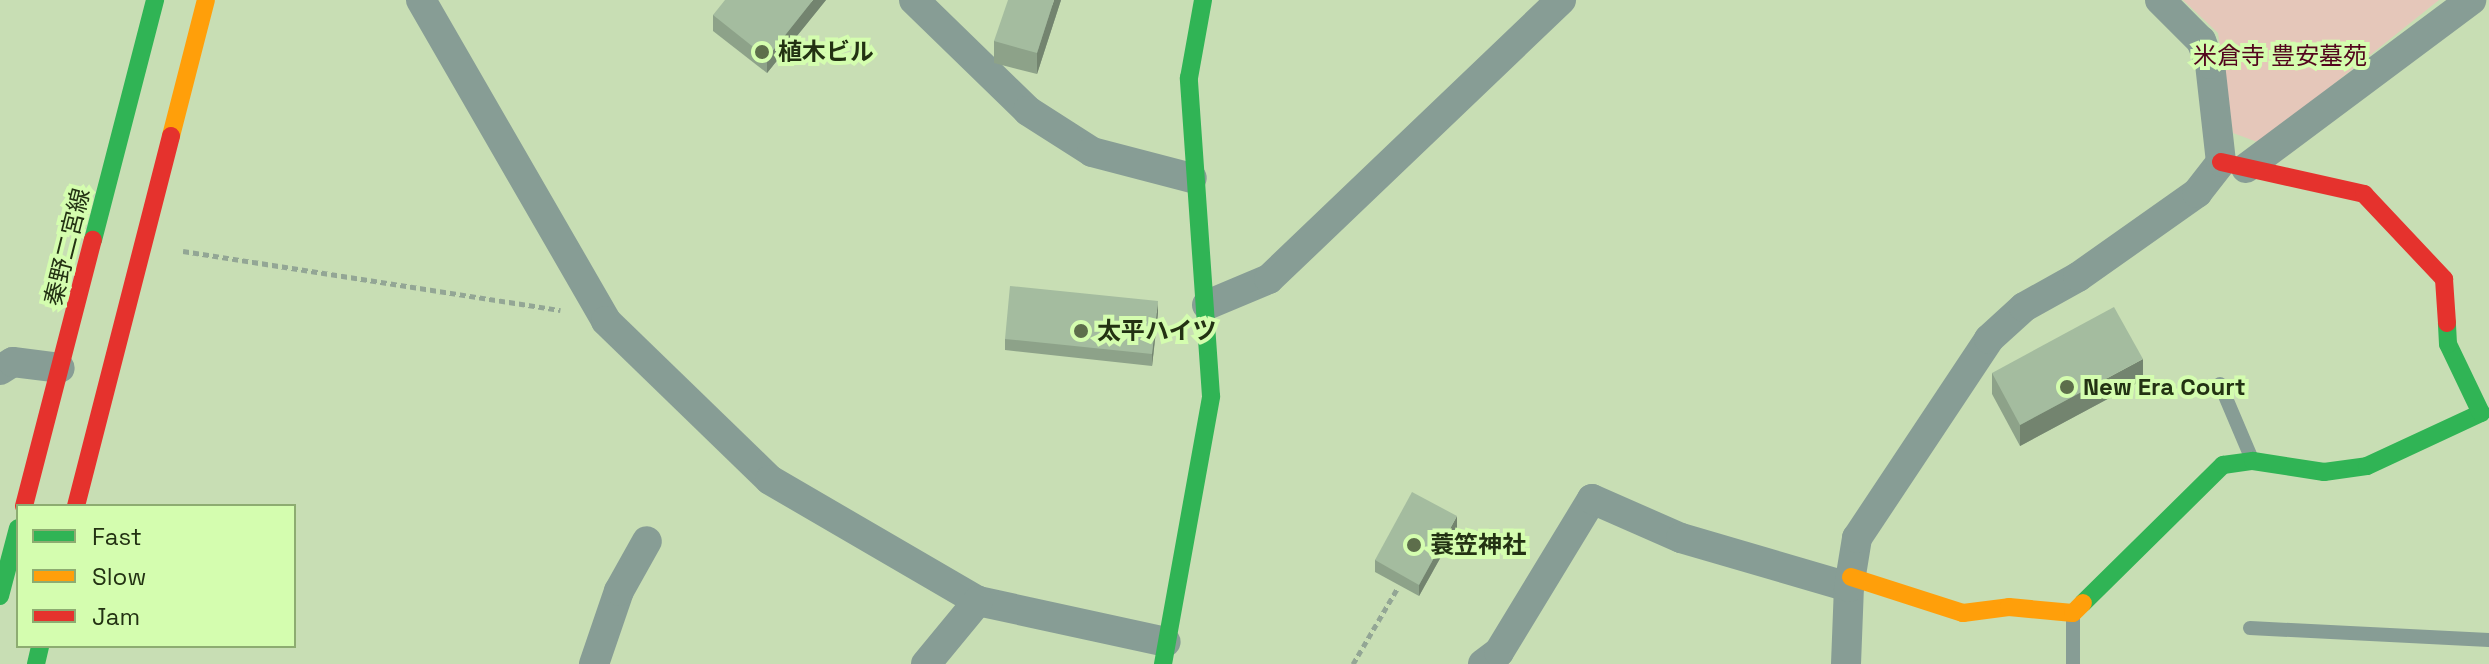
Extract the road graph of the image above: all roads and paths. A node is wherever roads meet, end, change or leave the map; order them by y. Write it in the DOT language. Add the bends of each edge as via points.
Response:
graph roads {
  1 [pos="155,0"];
  2 [pos="206,0"];
  3 [pos="421,0"];
  4 [pos="914,0"];
  5 [pos="1203,0"];
  6 [pos="1561,0"];
  7 [pos="2471,0"];
  8 [pos="2159,1"];
  9 [pos="2233,165"];
  10 [pos="1192,178"];
  11 [pos="142,245"];
  12 [pos="1207,305"];
  13 [pos="546,306"];
  14 [pos="60,368"];
  15 [pos="0,370"];
  16 [pos="2220,384"];
  17 [pos="2253,461"];
  18 [pos="25,504"];
  19 [pos="77,504"];
  20 [pos="16,536"];
  21 [pos="647,541"];
  22 [pos="1850,582"];
  23 [pos="1397,589"];
  24 [pos="0,596"];
  25 [pos="978,601"];
  26 [pos="2073,613"];
  27 [pos="2250,628"];
  28 [pos="2489,640"];
  29 [pos="1164,653"];
  30 [pos="594,664"];
  31 [pos="926,664"];
  32 [pos="1353,664"];
  33 [pos="1483,664"];
  34 [pos="1846,664"];
  35 [pos="2073,664"];
  1 -- 14 [label="street, 秦野二宮線"];
  2 -- 11 [label="street"];
  3 -- 25 [label="street" via="606,321 770,480"];
  4 -- 10 [label="street" via="1028,111 1092,152"];
  5 -- 10 [label="street" via="1189,78"];
  6 -- 12 [label="street" via="1279,271"];
  7 -- 9 [label="street"];
  8 -- 9 [label="street" via="2201,41"];
  9 -- 17 [label="street" via="2364,194 2444,279 2448,344 2481,413 2367,466 2324,472"];
  9 -- 22 [label="street" via="2078,277 2024,307 1989,339 1857,538"];
  10 -- 12 [label="street"];
  11 -- 13 [label="path"];
  11 -- 19 [label="street"];
  12 -- 29 [label="street" via="1211,396"];
  14 -- 15 [label="street" via="13,362"];
  14 -- 18 [label="street, 秦野二宮線"];
  16 -- 17 [label="lane"];
  17 -- 26 [label="street" via="2223,465"];
  20 -- 24 [label="street"];
  21 -- 30 [label="street" via="619,591"];
  22 -- 26 [label="street" via="1963,613 2009,607"];
  22 -- 33 [label="street" via="1681,538 1592,499 1499,652"];
  22 -- 34 [label="street"];
  23 -- 32 [label="path"];
  25 -- 29 [label="street"];
  25 -- 31 [label="street"];
  26 -- 35 [label="lane"];
  27 -- 28 [label="lane"];
}
